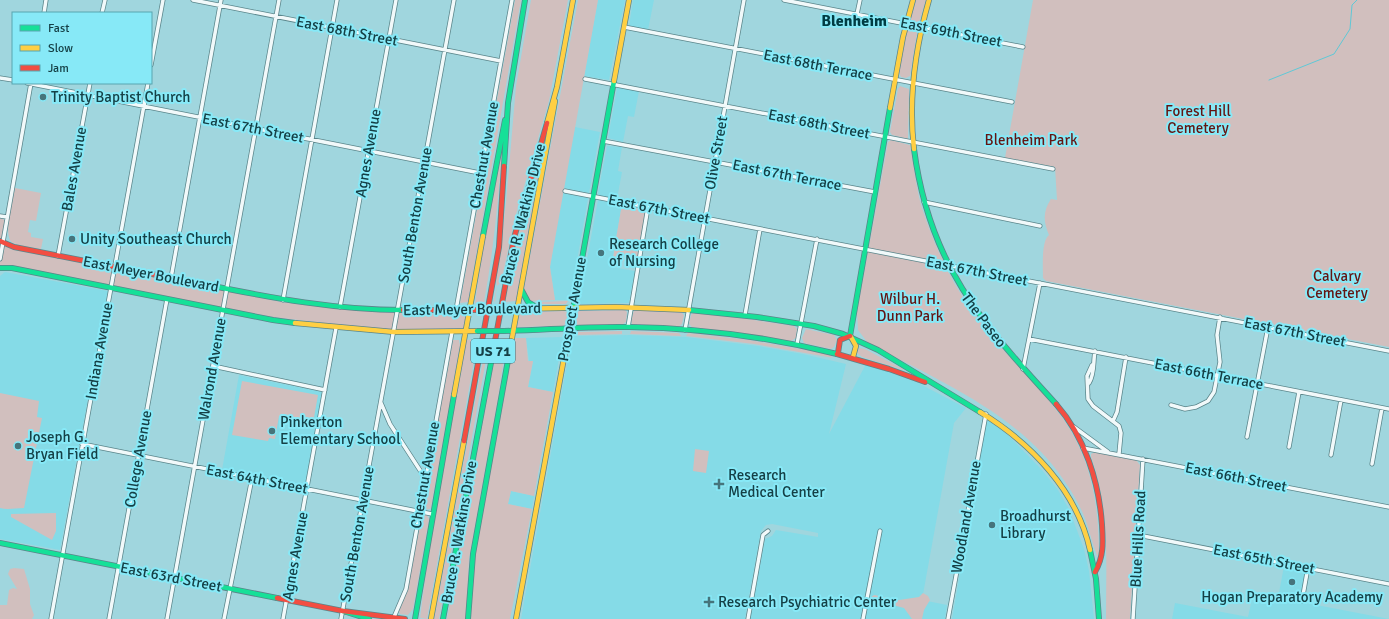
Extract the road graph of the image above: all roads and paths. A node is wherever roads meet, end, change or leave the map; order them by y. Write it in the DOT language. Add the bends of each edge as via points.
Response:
graph roads {
  1 [pos="46,0"];
  2 [pos="104,0"];
  3 [pos="163,0"];
  4 [pos="193,0"];
  5 [pos="221,0"];
  6 [pos="279,0"];
  7 [pos="337,0"];
  8 [pos="396,0"];
  9 [pos="454,0"];
  10 [pos="512,0"];
  11 [pos="526,0"];
  12 [pos="573,0"];
  13 [pos="629,0"];
  14 [pos="744,0"];
  15 [pos="784,0"];
  16 [pos="860,0"];
  17 [pos="913,0"];
  18 [pos="929,0"];
  19 [pos="220,5"];
  20 [pos="44,12"];
  21 [pos="102,12"];
  22 [pos="857,14"];
  23 [pos="276,17"];
  24 [pos="906,24"];
  25 [pos="921,26"];
  26 [pos="624,27"];
  27 [pos="332,28"];
  28 [pos="388,39"];
  29 [pos="1023,47"];
  30 [pos="735,49"];
  31 [pos="445,51"];
  32 [pos="152,60"];
  33 [pos="501,61"];
  34 [pos="0,78"];
  35 [pos="585,79"];
  36 [pos="12,80"];
  37 [pos="896,80"];
  38 [pos="912,83"];
  39 [pos="30,84"];
  40 [pos="34,84"];
  41 [pos="90,84"];
  42 [pos="148,84"];
  43 [pos="613,84"];
  44 [pos="557,87"];
  45 [pos="87,96"];
  46 [pos="1012,102"];
  47 [pos="508,103"];
  48 [pos="143,106"];
  49 [pos="725,106"];
  50 [pos="200,118"];
  51 [pos="256,129"];
  52 [pos="885,136"];
  53 [pos="312,140"];
  54 [pos="603,140"];
  55 [pos="912,142"];
  56 [pos="368,151"];
  57 [pos="715,161"];
  58 [pos="424,163"];
  59 [pos="1053,169"];
  60 [pos="480,173"];
  61 [pos="565,191"];
  62 [pos="875,192"];
  63 [pos="593,196"];
  64 [pos="923,202"];
  65 [pos="648,207"];
  66 [pos="0,216"];
  67 [pos="8,217"];
  68 [pos="704,218"];
  69 [pos="1040,226"];
  70 [pos="760,229"];
  71 [pos="817,239"];
  72 [pos="2,242"];
  73 [pos="866,249"];
  74 [pos="58,256"];
  75 [pos="0,259"];
  76 [pos="948,265"];
  77 [pos="114,267"];
  78 [pos="0,268"];
  79 [pos="171,278"];
  80 [pos="1040,283"];
  81 [pos="110,288"];
  82 [pos="521,288"];
  83 [pos="226,290"];
  84 [pos="167,299"];
  85 [pos="283,300"];
  86 [pos="631,306"];
  87 [pos="340,307"];
  88 [pos="573,307"];
  89 [pos="538,308"];
  90 [pos="517,309"];
  91 [pos="688,309"];
  92 [pos="223,310"];
  93 [pos="398,310"];
  94 [pos="456,310"];
  95 [pos="470,310"];
  96 [pos="745,315"];
  97 [pos="1220,318"];
  98 [pos="801,324"];
  99 [pos="628,327"];
  100 [pos="1268,327"];
  101 [pos="336,328"];
  102 [pos="569,328"];
  103 [pos="685,330"];
  104 [pos="466,331"];
  105 [pos="512,331"];
  106 [pos="394,332"];
  107 [pos="452,332"];
  108 [pos="850,336"];
  109 [pos="1029,339"];
  110 [pos="797,344"];
  111 [pos="1095,351"];
  112 [pos="1389,351"];
  113 [pos="838,353"];
  114 [pos="853,357"];
  115 [pos="1126,358"];
  116 [pos="213,366"];
  117 [pos="1023,369"];
  118 [pos="1218,375"];
  119 [pos="1257,383"];
  120 [pos="934,386"];
  121 [pos="325,390"];
  122 [pos="1299,392"];
  123 [pos="1341,400"];
  124 [pos="381,402"];
  125 [pos="1171,405"];
  126 [pos="1382,408"];
  127 [pos="1389,409"];
  128 [pos="986,414"];
  129 [pos="1113,421"];
  130 [pos="1072,426"];
  131 [pos="1247,437"];
  132 [pos="82,444"];
  133 [pos="1289,447"];
  134 [pos="1083,448"];
  135 [pos="1109,452"];
  136 [pos="1118,454"];
  137 [pos="1331,455"];
  138 [pos="139,456"];
  139 [pos="1143,459"];
  140 [pos="1372,464"];
  141 [pos="195,467"];
  142 [pos="252,478"];
  143 [pos="425,478"];
  144 [pos="307,489"];
  145 [pos="363,500"];
  146 [pos="1389,507"];
  147 [pos="419,511"];
  148 [pos="432,514"];
  149 [pos="768,531"];
  150 [pos="880,531"];
  151 [pos="1138,535"];
  152 [pos="0,543"];
  153 [pos="62,555"];
  154 [pos="119,566"];
  155 [pos="1308,567"];
  156 [pos="1096,572"];
  157 [pos="175,577"];
  158 [pos="1389,584"];
  159 [pos="230,588"];
  160 [pos="287,600"];
  161 [pos="1302,601"];
  162 [pos="343,611"];
  163 [pos="394,617"];
  164 [pos="51,619"];
  165 [pos="109,619"];
  166 [pos="167,619"];
  167 [pos="224,619"];
  168 [pos="283,619"];
  169 [pos="341,619"];
  170 [pos="369,619"];
  171 [pos="405,619"];
  172 [pos="414,619"];
  173 [pos="431,619"];
  174 [pos="443,619"];
  175 [pos="468,619"];
  176 [pos="516,619"];
  177 [pos="748,619"];
  178 [pos="863,619"];
  179 [pos="948,619"];
  180 [pos="1099,619"];
  181 [pos="1133,619"];
  1 -- 20 [label="street"];
  2 -- 21 [label="street"];
  3 -- 32 [label="street"];
  4 -- 19 [label="street, East 68th Street"];
  5 -- 19 [label="street"];
  6 -- 23 [label="street, Walrond Avenue"];
  7 -- 27 [label="street"];
  8 -- 28 [label="street, Agnes Avenue"];
  9 -- 31 [label="street, South Benton Avenue"];
  10 -- 33 [label="street, Chestnut Avenue"];
  11 -- 47 [label="main road, Bruce R. Watkins Drive / US 71"];
  12 -- 44 [label="main road, Bruce R. Watkins Drive / US 71"];
  13 -- 26 [label="main road, Prospect Avenue"];
  14 -- 30 [label="street, Olive Street"];
  15 -- 22 [label="street, East 69th Street"];
  16 -- 22 [label="street"];
  17 -- 24 [label="main road"];
  18 -- 25 [label="main road, The Paseo"];
  19 -- 23 [label="street, East 68th Street"];
  19 -- 50 [label="street"];
  22 -- 24 [label="street, East 69th Street"];
  23 -- 27 [label="street, East 68th Street"];
  23 -- 51 [label="street, Walrond Avenue"];
  24 -- 25 [label="street, East 69th Street"];
  24 -- 37 [label="main road"];
  25 -- 29 [label="street, East 69th Street"];
  25 -- 38 [label="main road, The Paseo"];
  26 -- 30 [label="street, East 68th Terrace"];
  26 -- 43 [label="main road, Prospect Avenue"];
  27 -- 28 [label="street, East 68th Street"];
  27 -- 53 [label="street"];
  28 -- 31 [label="street, East 68th Street"];
  28 -- 56 [label="street, Agnes Avenue"];
  30 -- 37 [label="street, East 68th Terrace"];
  30 -- 49 [label="street, Olive Street"];
  31 -- 33 [label="street, East 68th Street"];
  31 -- 58 [label="street, South Benton Avenue"];
  33 -- 60 [label="street, Chestnut Avenue"];
  34 -- 36 [label="street"];
  35 -- 43 [label="street, East 68th Street"];
  37 -- 38 [label="street, East 68th Terrace"];
  37 -- 52 [label="main road"];
  38 -- 46 [label="street, East 68th Terrace"];
  38 -- 55 [label="main road, The Paseo"];
  39 -- 67 [label="street"];
  40 -- 45 [label="street, East 67th Street"];
  41 -- 45 [label="street, Bales Avenue"];
  42 -- 48 [label="street, Indiana Avenue"];
  43 -- 49 [label="street, East 68th Street"];
  43 -- 54 [label="main road, Prospect Avenue"];
  44 -- 82 [label="main road"];
  44 -- 174 [label="main road, Bruce R. Watkins Drive / US 71" via="514,238"];
  45 -- 48 [label="street, East 67th Street"];
  45 -- 74 [label="street, Bales Avenue"];
  47 -- 95 [label="main road"];
  47 -- 173 [label="main road, Bruce R. Watkins Drive / US 71" via="499,247"];
  48 -- 50 [label="street, East 67th Street"];
  48 -- 77 [label="street, Indiana Avenue"];
  49 -- 52 [label="street, East 68th Street"];
  49 -- 57 [label="street, Olive Street"];
  50 -- 51 [label="street, East 67th Street"];
  50 -- 79 [label="street"];
  51 -- 53 [label="street, East 67th Street"];
  51 -- 83 [label="street, Walrond Avenue"];
  52 -- 55 [label="street, East 68th Street"];
  52 -- 62 [label="main road"];
  53 -- 56 [label="street, East 67th Street"];
  53 -- 85 [label="street"];
  54 -- 57 [label="street, East 67th Terrace"];
  54 -- 63 [label="main road, Prospect Avenue"];
  55 -- 59 [label="street, East 68th Street"];
  55 -- 64 [label="main road, The Paseo"];
  56 -- 58 [label="street, East 67th Street"];
  56 -- 87 [label="street, Agnes Avenue"];
  57 -- 62 [label="street, East 67th Terrace"];
  57 -- 68 [label="street, Olive Street"];
  58 -- 60 [label="street, East 67th Street"];
  58 -- 93 [label="street, South Benton Avenue"];
  60 -- 94 [label="street, Chestnut Avenue"];
  61 -- 63 [label="street, East 67th Street"];
  62 -- 73 [label="main road"];
  63 -- 65 [label="street, East 67th Street"];
  63 -- 88 [label="main road, Prospect Avenue"];
  64 -- 69 [label="street"];
  64 -- 76 [label="main road, The Paseo"];
  65 -- 68 [label="street, East 67th Street"];
  65 -- 86 [label="street"];
  66 -- 67 [label="street"];
  67 -- 72 [label="street"];
  68 -- 70 [label="street, East 67th Street"];
  68 -- 91 [label="street, Olive Street"];
  70 -- 71 [label="street, East 67th Street"];
  70 -- 96 [label="street"];
  71 -- 73 [label="street, East 67th Street"];
  71 -- 98 [label="street"];
  72 -- 74 [label="main road, East Meyer Boulevard"];
  72 -- 75 [label="street"];
  73 -- 76 [label="street, East 67th Street"];
  73 -- 108 [label="main road"];
  74 -- 77 [label="main road, East Meyer Boulevard"];
  76 -- 80 [label="street, East 67th Street"];
  76 -- 117 [label="main road, The Paseo" via="977,315"];
  77 -- 79 [label="main road, East Meyer Boulevard"];
  77 -- 81 [label="street, Indiana Avenue"];
  78 -- 81 [label="main road, East Meyer Boulevard"];
  79 -- 83 [label="main road, East Meyer Boulevard"];
  80 -- 97 [label="street, East 67th Street"];
  80 -- 109 [label="street"];
  81 -- 84 [label="main road, East Meyer Boulevard"];
  81 -- 132 [label="street, Indiana Avenue"];
  82 -- 89 [label="main road" via="528,302"];
  82 -- 90 [label="main road"];
  83 -- 85 [label="main road, East Meyer Boulevard"];
  83 -- 92 [label="street, Walrond Avenue"];
  84 -- 92 [label="main road, East Meyer Boulevard"];
  84 -- 138 [label="street, College Avenue"];
  85 -- 87 [label="main road, East Meyer Boulevard"];
  86 -- 88 [label="main road, East Meyer Boulevard"];
  86 -- 91 [label="main road, East Meyer Boulevard"];
  86 -- 99 [label="street"];
  87 -- 93 [label="main road, East Meyer Boulevard"];
  88 -- 89 [label="main road, East Meyer Boulevard"];
  88 -- 102 [label="main road, Prospect Avenue"];
  89 -- 90 [label="main road, East Meyer Boulevard"];
  90 -- 95 [label="main road, East Meyer Boulevard, bridge"];
  90 -- 105 [label="main road"];
  91 -- 96 [label="main road, East Meyer Boulevard"];
  91 -- 103 [label="street, Olive Street"];
  92 -- 101 [label="main road, East Meyer Boulevard" via="273,320"];
  92 -- 116 [label="street, Walrond Avenue"];
  93 -- 94 [label="main road, East Meyer Boulevard"];
  93 -- 106 [label="street, South Benton Avenue"];
  94 -- 95 [label="main road, East Meyer Boulevard"];
  95 -- 104 [label="main road"];
  96 -- 98 [label="main road, East Meyer Boulevard"];
  97 -- 100 [label="street, East 67th Street"];
  97 -- 118 [label="street" via="1217,335 1220,362"];
  98 -- 108 [label="main road, East Meyer Boulevard"];
  98 -- 110 [label="street"];
  99 -- 102 [label="main road, East Meyer Boulevard"];
  99 -- 103 [label="main road, East Meyer Boulevard"];
  100 -- 112 [label="street, East 67th Street"];
  100 -- 119 [label="street"];
  101 -- 106 [label="main road, East Meyer Boulevard"];
  101 -- 121 [label="street, Agnes Avenue"];
  102 -- 105 [label="main road, East Meyer Boulevard"];
  102 -- 176 [label="main road, Prospect Avenue"];
  103 -- 110 [label="main road, East Meyer Boulevard"];
  104 -- 105 [label="main road, East Meyer Boulevard, bridge"];
  104 -- 107 [label="main road, East Meyer Boulevard"];
  104 -- 148 [label="main road"];
  105 -- 175 [label="main road" via="473,554"];
  106 -- 107 [label="main road, East Meyer Boulevard"];
  106 -- 124 [label="street, South Benton Avenue"];
  107 -- 143 [label="street, Chestnut Avenue"];
  108 -- 113 [label="main road" via="840,340"];
  108 -- 114 [label="main road" via="856,346"];
  108 -- 120 [label="main road, East Meyer Boulevard" via="906,367"];
  109 -- 111 [label="street, East 66th Terrace"];
  109 -- 117 [label="street"];
  110 -- 113 [label="main road, East Meyer Boulevard"];
  111 -- 115 [label="street, East 66th Terrace"];
  111 -- 129 [label="street" via="1088,373 1088,400"];
  113 -- 114 [label="main road, East Meyer Boulevard"];
  114 -- 120 [label="main road, East Meyer Boulevard"];
  115 -- 118 [label="street, East 66th Terrace"];
  115 -- 129 [label="street" via="1117,412"];
  116 -- 121 [label="street"];
  116 -- 141 [label="street, Walrond Avenue"];
  117 -- 130 [label="main road, The Paseo"];
  118 -- 119 [label="street, East 66th Terrace"];
  118 -- 125 [label="street" via="1214,392 1202,405 1185,409"];
  119 -- 122 [label="street, East 66th Terrace"];
  119 -- 131 [label="street"];
  120 -- 128 [label="main road, East Meyer Boulevard"];
  121 -- 144 [label="street, Agnes Avenue"];
  122 -- 123 [label="street, East 66th Terrace"];
  122 -- 133 [label="street"];
  123 -- 126 [label="street, East 66th Terrace"];
  123 -- 137 [label="street"];
  124 -- 143 [label="street" via="390,424"];
  124 -- 145 [label="street, South Benton Avenue"];
  126 -- 127 [label="street, East 66th Terrace"];
  126 -- 140 [label="street"];
  128 -- 156 [label="main road, East Meyer Boulevard" via="1035,452 1053,472 1076,511 1088,540"];
  128 -- 179 [label="street, Woodland Avenue"];
  129 -- 136 [label="street" via="1119,426 1121,433"];
  130 -- 134 [label="main road, The Paseo"];
  130 -- 135 [label="street"];
  132 -- 138 [label="street, East 64th Street"];
  132 -- 153 [label="street, Indiana Avenue"];
  134 -- 135 [label="street, East 66th Street"];
  134 -- 156 [label="main road, The Paseo" via="1096,483 1102,515 1103,558"];
  135 -- 136 [label="street, East 66th Street"];
  136 -- 139 [label="street, East 66th Street"];
  138 -- 141 [label="street, East 64th Street"];
  138 -- 154 [label="street, College Avenue"];
  139 -- 146 [label="street, East 66th Street"];
  139 -- 151 [label="street, Blue Hills Road"];
  141 -- 142 [label="street, East 64th Street"];
  141 -- 157 [label="street, Walrond Avenue"];
  142 -- 144 [label="street, East 64th Street"];
  142 -- 159 [label="street"];
  143 -- 147 [label="street, Chestnut Avenue"];
  144 -- 145 [label="street, East 64th Street"];
  144 -- 160 [label="street, Agnes Avenue"];
  145 -- 147 [label="street, East 64th Street"];
  145 -- 162 [label="street, South Benton Avenue"];
  147 -- 148 [label="street, East 64th Street"];
  147 -- 163 [label="street, Chestnut Avenue" via="406,589"];
  148 -- 172 [label="main road"];
  149 -- 177 [label="street" via="763,535"];
  150 -- 178 [label="street"];
  151 -- 155 [label="street, East 65th Street"];
  151 -- 181 [label="street, Blue Hills Road"];
  152 -- 153 [label="main road, East 63rd Street"];
  153 -- 154 [label="main road, East 63rd Street"];
  153 -- 164 [label="street, Indiana Avenue"];
  154 -- 157 [label="main road, East 63rd Street"];
  154 -- 165 [label="street, College Avenue"];
  155 -- 158 [label="street, East 65th Street"];
  155 -- 161 [label="street"];
  156 -- 180 [label="main road, The Paseo"];
  157 -- 159 [label="main road, East 63rd Street"];
  157 -- 166 [label="street, Walrond Avenue"];
  159 -- 160 [label="main road, East 63rd Street"];
  159 -- 167 [label="street"];
  160 -- 162 [label="main road, East 63rd Street"];
  160 -- 168 [label="street, Agnes Avenue"];
  162 -- 163 [label="main road, East 63rd Street"];
  162 -- 169 [label="street, South Benton Avenue"];
  162 -- 170 [label="main road, East 63rd Street"];
  163 -- 171 [label="main road, East 63rd Street"];
}
